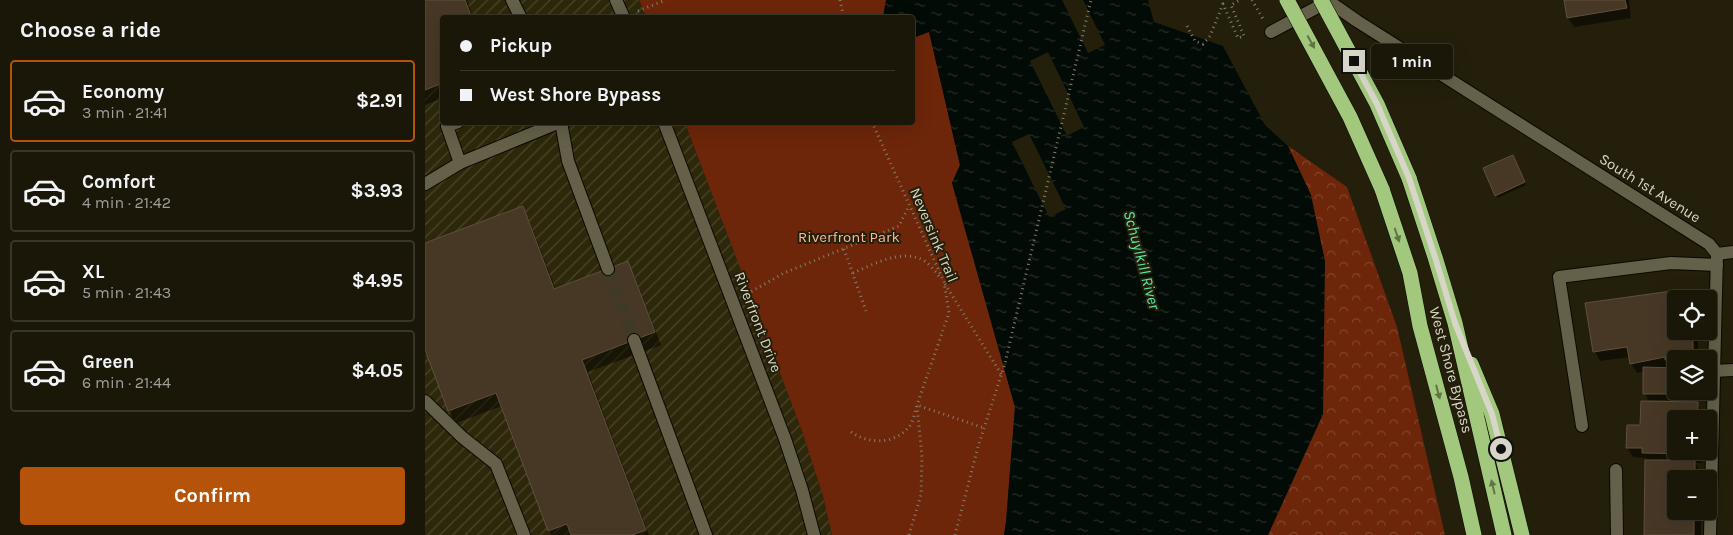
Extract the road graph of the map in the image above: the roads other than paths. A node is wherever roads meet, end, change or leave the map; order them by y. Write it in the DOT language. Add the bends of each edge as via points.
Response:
graph roads {
  1 [pos="512,0"];
  2 [pos="616,0"];
  3 [pos="1287,0"];
  4 [pos="1326,0"];
  5 [pos="520,15"];
  6 [pos="622,15"];
  7 [pos="1271,32"];
  8 [pos="450,125"];
  9 [pos="553,125"];
  10 [pos="561,125"];
  11 [pos="665,125"];
  12 [pos="460,163"];
  13 [pos="425,184"];
  14 [pos="1733,252"];
  15 [pos="1717,260"];
  16 [pos="607,269"];
  17 [pos="1455,323"];
  18 [pos="634,340"];
  19 [pos="1715,350"];
  20 [pos="1733,370"];
  21 [pos="1717,371"];
  22 [pos="1713,400"];
  23 [pos="425,401"];
  24 [pos="1582,426"];
  25 [pos="1616,470"];
  26 [pos="524,535"];
  27 [pos="706,535"];
  28 [pos="814,535"];
  29 [pos="1474,535"];
  30 [pos="1504,535"];
  31 [pos="1522,535"];
  32 [pos="1617,535"];
  33 [pos="1710,535"];
  1 -- 5 [label="street"];
  2 -- 6 [label="street"];
  3 -- 29 [label="highway, West Shore Bypass, one-way, bridge" via="1350,117 1382,189 1410,273 1420,326"];
  4 -- 7 [label="street"];
  4 -- 15 [label="street, South 1st Avenue" via="1709,244"];
  4 -- 17 [label="highway, West Shore Bypass, bridge" via="1409,178"];
  8 -- 12 [label="street" via="447,126"];
  9 -- 12 [label="street"];
  10 -- 16 [label="street" via="567,161"];
  11 -- 28 [label="street, Riverfront Drive" via="785,439"];
  12 -- 13 [label="street"];
  14 -- 15 [label="street"];
  15 -- 19 [label="street"];
  15 -- 24 [label="street" via="1559,277"];
  30 -- 17 [label="highway, West Shore Bypass, one-way"];
  17 -- 31 [label="highway" via="1492,414"];
  18 -- 27 [label="street"];
  20 -- 21 [label="street"];
  22 -- 33 [label="street"];
  23 -- 26 [label="street" via="496,464"];
  25 -- 32 [label="street"];
}
